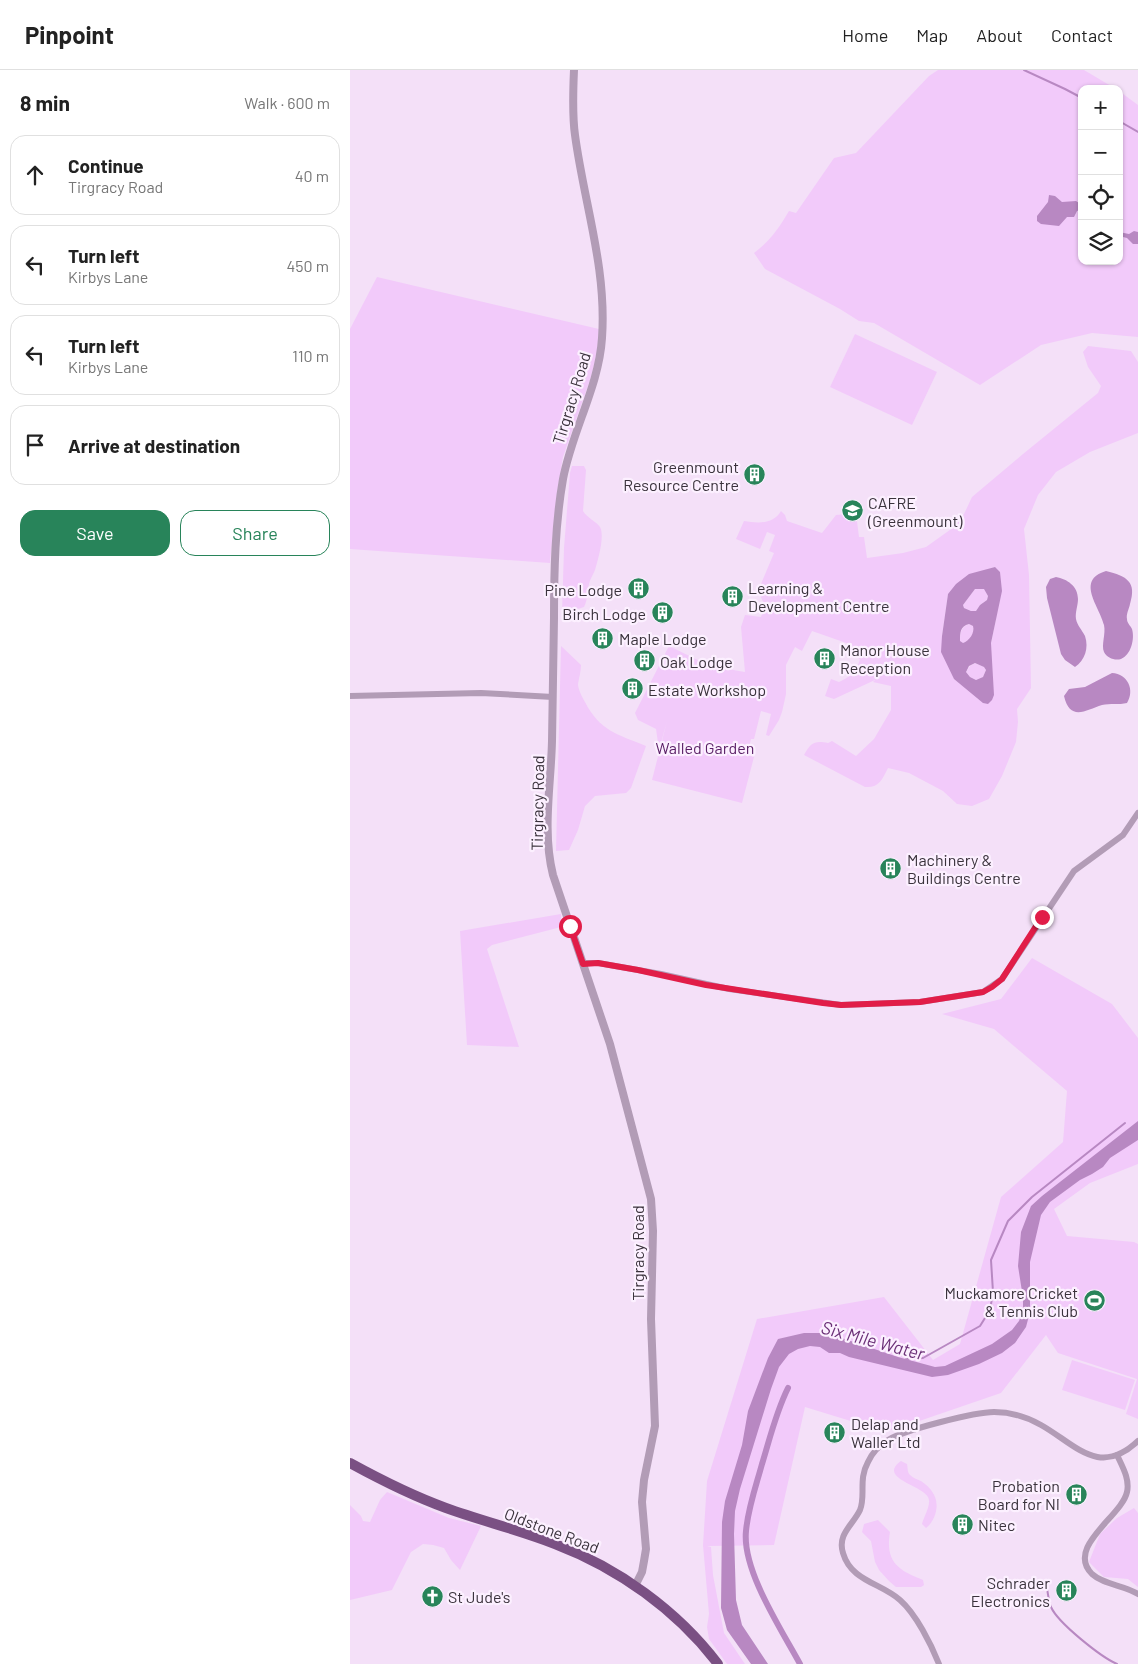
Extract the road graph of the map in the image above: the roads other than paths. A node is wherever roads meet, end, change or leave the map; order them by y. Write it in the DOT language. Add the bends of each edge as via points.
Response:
graph roads {
  1 [pos="574,70"];
  2 [pos="350,696"];
  3 [pos="553,697"];
  4 [pos="1138,813"];
  5 [pos="583,964"];
  6 [pos="1138,1442"];
  7 [pos="1118,1455"];
  8 [pos="350,1462"];
  9 [pos="635,1586"];
  10 [pos="1138,1594"];
  11 [pos="718,1664"];
  12 [pos="940,1664"];
  1 -- 3 [label="street, Tirgracy Road" via="575,134 599,258 603,323 599,359 569,453 560,501 555,541"];
  2 -- 3 [label="street" via="481,693"];
  3 -- 5 [label="street, Tirgracy Road" via="551,784 546,831 548,855"];
  4 -- 5 [label="street" via="1123,836 1074,871 1002,979 983,992 920,1002 841,1005 730,990 606,964"];
  5 -- 9 [label="street, Tirgracy Road" via="613,1056 647,1179 653,1214 651,1319 655,1426 642,1502 646,1549 642,1572"];
  6 -- 7 [label="street"];
  7 -- 10 [label="street" via="1126,1477 1127,1494 1122,1505 1093,1536 1086,1549 1086,1558 1094,1575"];
  7 -- 12 [label="street" via="1090,1456 1030,1420 994,1412 905,1433 876,1450 862,1478 862,1504 844,1534 842,1553 853,1571 904,1604"];
  8 -- 9 [label="highway, Oldstone Road" via="392,1485 446,1508 578,1553"];
  9 -- 11 [label="highway, Oldstone Road" via="685,1626"];
}
